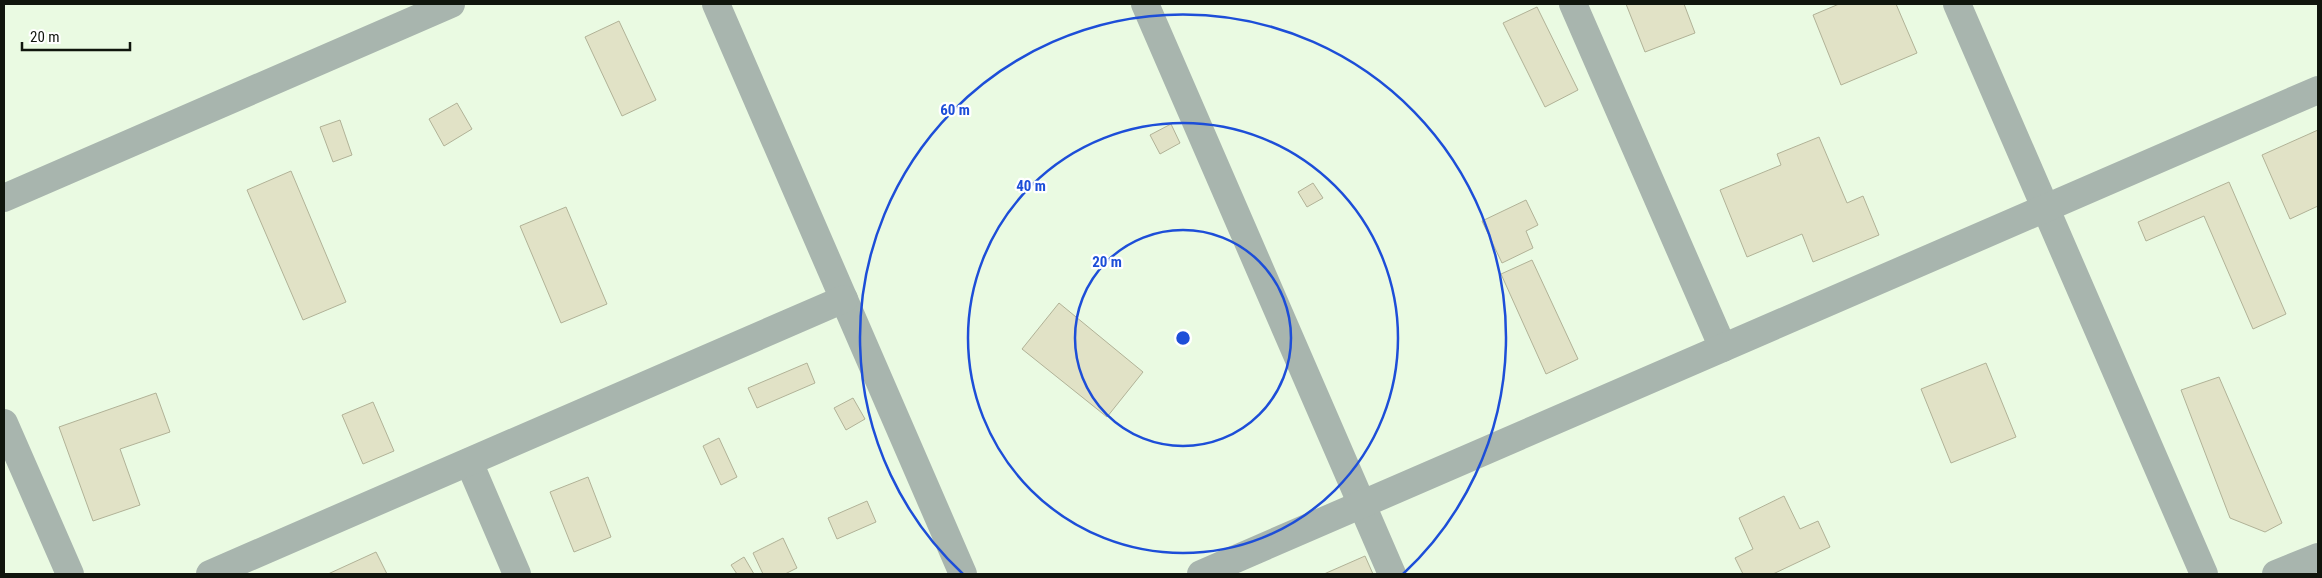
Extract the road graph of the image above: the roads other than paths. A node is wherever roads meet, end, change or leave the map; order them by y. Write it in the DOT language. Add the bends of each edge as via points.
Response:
graph roads {
  1 [pos="451,4"];
  2 [pos="716,4"];
  3 [pos="1145,4"];
  4 [pos="1573,4"];
  5 [pos="1957,4"];
  6 [pos="2318,90"];
  7 [pos="4,198"];
  8 [pos="2045,208"];
  9 [pos="844,299"];
  10 [pos="1723,348"];
  11 [pos="4,423"];
  12 [pos="469,462"];
  13 [pos="1362,504"];
  14 [pos="2318,557"];
  15 [pos="70,574"];
  16 [pos="210,574"];
  17 [pos="517,574"];
  18 [pos="963,574"];
  19 [pos="1201,574"];
  20 [pos="1392,574"];
  21 [pos="2204,574"];
  22 [pos="2276,574"];
  1 -- 7 [label="street"];
  2 -- 9 [label="street"];
  3 -- 13 [label="street"];
  4 -- 10 [label="street"];
  5 -- 8 [label="street"];
  6 -- 8 [label="street"];
  8 -- 10 [label="street"];
  8 -- 21 [label="street"];
  9 -- 12 [label="street"];
  9 -- 18 [label="street"];
  10 -- 13 [label="street"];
  11 -- 15 [label="street"];
  12 -- 16 [label="street"];
  12 -- 17 [label="street"];
  13 -- 19 [label="street"];
  13 -- 20 [label="street"];
  14 -- 22 [label="street"];
}
